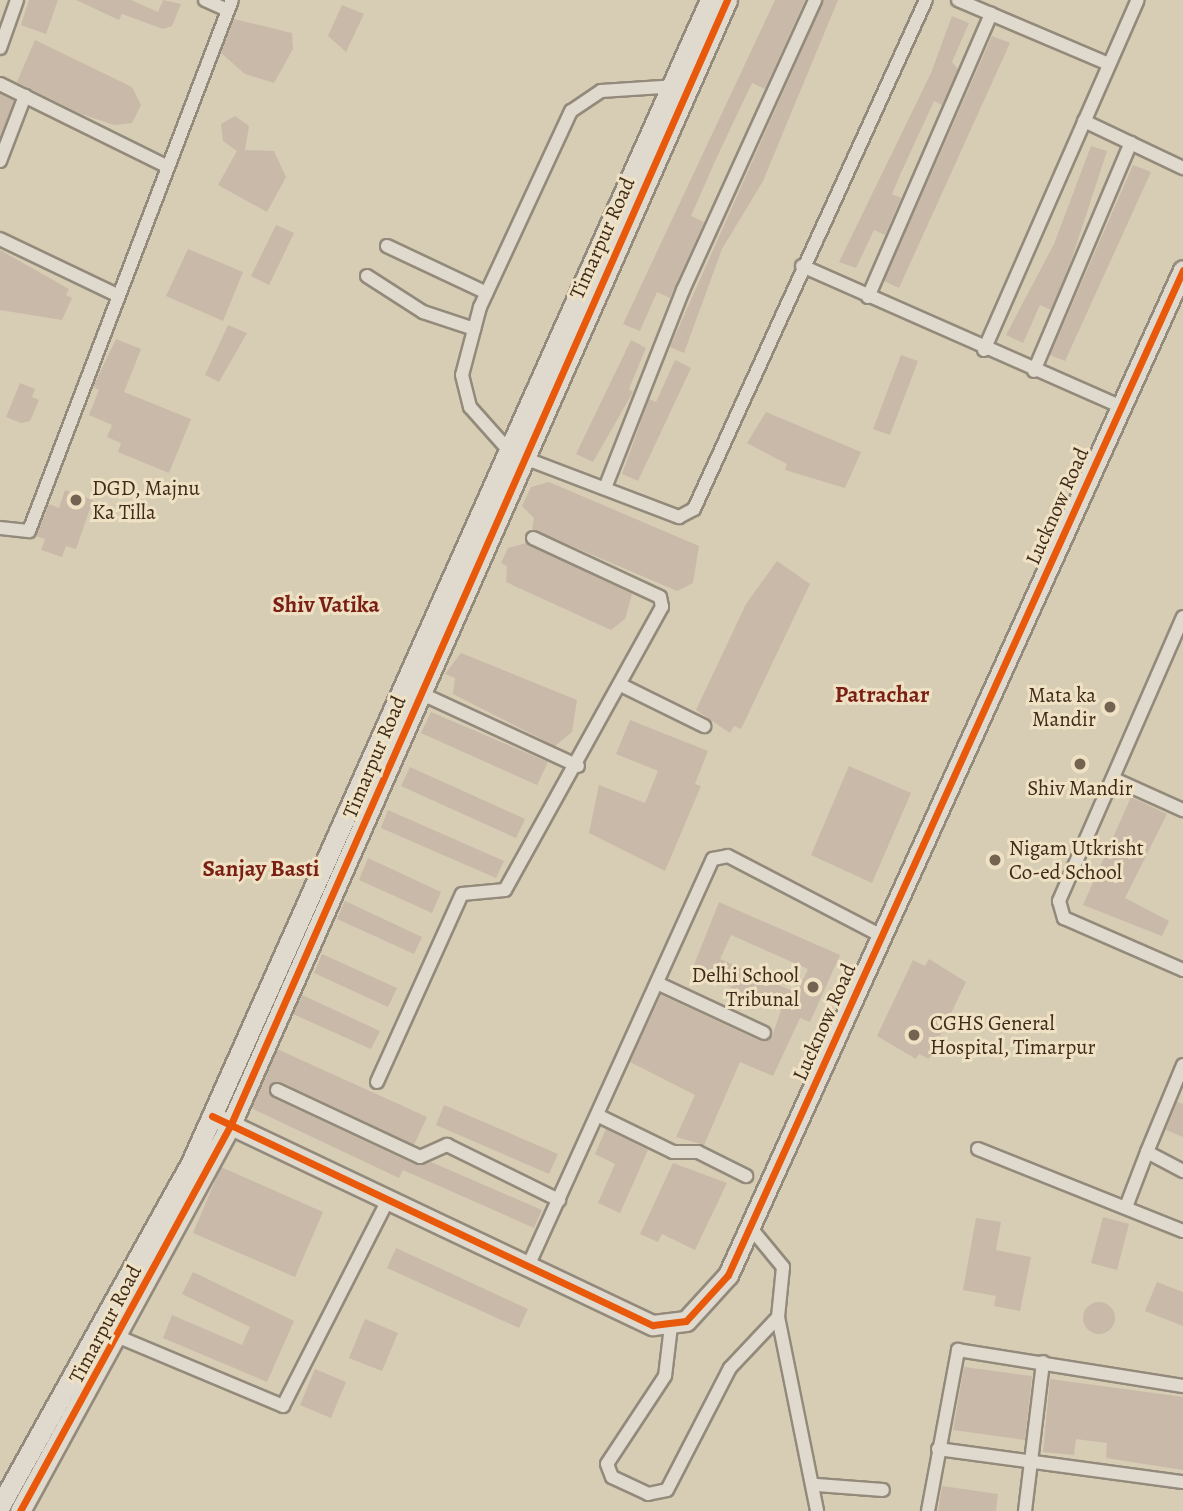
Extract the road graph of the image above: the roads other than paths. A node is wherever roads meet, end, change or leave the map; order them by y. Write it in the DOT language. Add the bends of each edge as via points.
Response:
graph roads {
  1 [pos="17,0"];
  2 [pos="205,0"];
  3 [pos="710,0"];
  4 [pos="727,0"];
  5 [pos="815,0"];
  6 [pos="926,0"];
  7 [pos="958,0"];
  8 [pos="1138,0"];
  9 [pos="230,5"];
  10 [pos="991,14"];
  11 [pos="0,48"];
  12 [pos="1110,64"];
  13 [pos="0,84"];
  14 [pos="679,87"];
  15 [pos="24,96"];
  16 [pos="1084,121"];
  17 [pos="1132,143"];
  18 [pos="0,161"];
  19 [pos="166,166"];
  20 [pos="1183,168"];
  21 [pos="0,239"];
  22 [pos="387,246"];
  23 [pos="802,265"];
  24 [pos="1183,270"];
  25 [pos="367,276"];
  26 [pos="487,293"];
  27 [pos="117,295"];
  28 [pos="868,297"];
  29 [pos="474,329"];
  30 [pos="984,350"];
  31 [pos="1034,371"];
  32 [pos="1121,407"];
  33 [pos="518,456"];
  34 [pos="605,488"];
  35 [pos="0,528"];
  36 [pos="533,538"];
  37 [pos="1183,617"];
  38 [pos="621,685"];
  39 [pos="420,693"];
  40 [pos="704,726"];
  41 [pos="578,766"];
  42 [pos="1114,779"];
  43 [pos="1183,810"];
  44 [pos="881,936"];
  45 [pos="1183,970"];
  46 [pos="657,983"];
  47 [pos="764,1033"];
  48 [pos="1183,1065"];
  49 [pos="377,1082"];
  50 [pos="277,1090"];
  51 [pos="212,1116"];
  52 [pos="599,1116"];
  53 [pos="231,1124"];
  54 [pos="978,1149"];
  55 [pos="1147,1152"];
  56 [pos="1183,1171"];
  57 [pos="746,1176"];
  58 [pos="389,1198"];
  59 [pos="559,1200"];
  60 [pos="1126,1207"];
  61 [pos="750,1227"];
  62 [pos="1183,1231"];
  63 [pos="529,1264"];
  64 [pos="778,1317"];
  65 [pos="671,1326"];
  66 [pos="118,1337"];
  67 [pos="1043,1362"];
  68 [pos="1183,1386"];
  69 [pos="938,1449"];
  70 [pos="1031,1462"];
  71 [pos="1183,1482"];
  72 [pos="817,1485"];
  73 [pos="883,1490"];
  74 [pos="0,1506"];
  75 [pos="20,1511"];
  76 [pos="817,1511"];
  77 [pos="928,1511"];
  78 [pos="1025,1511"];
  1 -- 11 [label="street"];
  2 -- 9 [label="street"];
  3 -- 14 [label="street, Timarpur Road"];
  4 -- 14 [label="street, Timarpur Road"];
  5 -- 34 [label="street" via="682,290"];
  6 -- 23 [label="street"];
  7 -- 10 [label="street"];
  8 -- 12 [label="street"];
  9 -- 19 [label="street"];
  10 -- 12 [label="street"];
  10 -- 28 [label="street"];
  12 -- 16 [label="street"];
  13 -- 15 [label="street"];
  14 -- 26 [label="street" via="601,91 571,111"];
  14 -- 33 [label="street, Timarpur Road"];
  15 -- 18 [label="street"];
  15 -- 19 [label="street"];
  16 -- 17 [label="street"];
  16 -- 30 [label="street"];
  17 -- 20 [label="street"];
  17 -- 31 [label="street"];
  19 -- 27 [label="street"];
  21 -- 27 [label="street"];
  22 -- 26 [label="street"];
  23 -- 28 [label="street"];
  23 -- 34 [label="street" via="688,516"];
  24 -- 32 [label="street, Lucknow Road"];
  25 -- 29 [label="street" via="423,312"];
  26 -- 29 [label="street"];
  27 -- 35 [label="street" via="29,531"];
  28 -- 30 [label="street"];
  29 -- 33 [label="street" via="463,391"];
  30 -- 31 [label="street"];
  31 -- 32 [label="street"];
  32 -- 44 [label="street, Lucknow Road"];
  33 -- 34 [label="street"];
  33 -- 39 [label="street, Timarpur Road"];
  33 -- 51 [label="street, Timarpur Road"];
  36 -- 38 [label="street" via="663,602"];
  37 -- 42 [label="street"];
  38 -- 40 [label="street"];
  38 -- 41 [label="street"];
  39 -- 41 [label="street"];
  39 -- 53 [label="street, Timarpur Road"];
  41 -- 49 [label="street" via="505,890 461,894"];
  42 -- 43 [label="street"];
  42 -- 45 [label="street" via="1059,911"];
  44 -- 46 [label="street" via="719,855 708,866"];
  44 -- 61 [label="street, Lucknow Road"];
  46 -- 47 [label="street"];
  46 -- 52 [label="street"];
  48 -- 55 [label="street"];
  50 -- 59 [label="street" via="420,1157 447,1145"];
  51 -- 53 [label="street"];
  51 -- 74 [label="street, Timarpur Road"];
  52 -- 57 [label="street" via="673,1152 698,1152"];
  52 -- 59 [label="street"];
  53 -- 58 [label="street"];
  53 -- 66 [label="street, Timarpur Road"];
  54 -- 60 [label="street"];
  55 -- 56 [label="street"];
  55 -- 60 [label="street"];
  58 -- 63 [label="street"];
  58 -- 66 [label="street" via="283,1406"];
  59 -- 63 [label="street"];
  60 -- 62 [label="street"];
  61 -- 64 [label="street" via="783,1267"];
  61 -- 65 [label="street, Lucknow Road" via="716,1293 686,1321"];
  63 -- 65 [label="street" via="653,1325"];
  64 -- 65 [label="street" via="730,1368 667,1490 648,1494 612,1478 607,1464 665,1376"];
  64 -- 72 [label="street"];
  66 -- 75 [label="street, Timarpur Road"];
  67 -- 68 [label="street"];
  67 -- 69 [label="street" via="958,1350"];
  67 -- 70 [label="street"];
  69 -- 70 [label="street"];
  69 -- 77 [label="street"];
  70 -- 71 [label="street"];
  70 -- 78 [label="street"];
  72 -- 73 [label="street"];
  72 -- 76 [label="street"];
}
